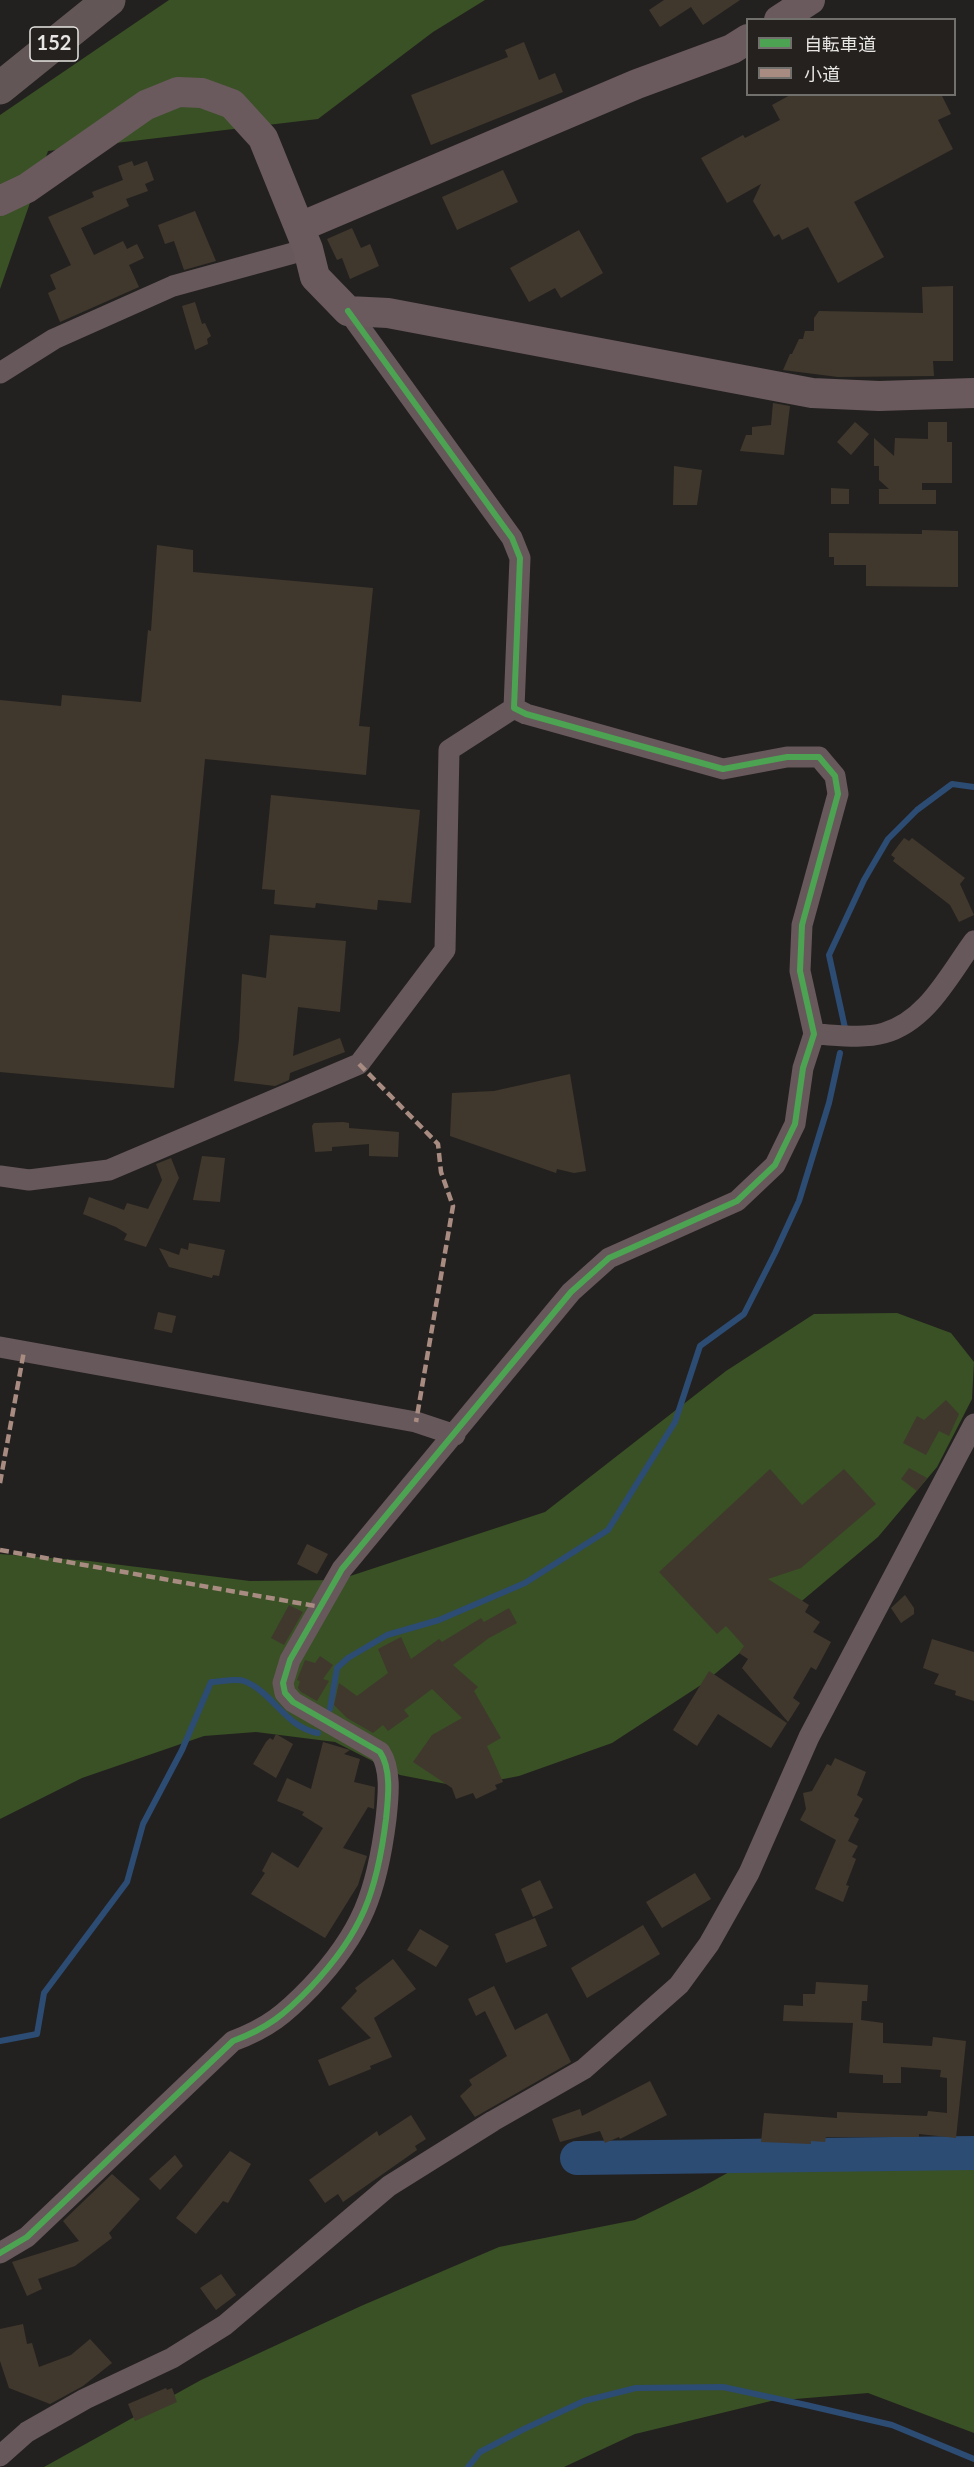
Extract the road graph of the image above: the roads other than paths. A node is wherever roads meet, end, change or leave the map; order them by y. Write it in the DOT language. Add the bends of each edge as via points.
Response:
graph roads {
  1 [pos="109,0"];
  2 [pos="810,0"];
  3 [pos="782,18"];
  4 [pos="746,40"];
  5 [pos="0,88"];
  6 [pos="0,201"];
  7 [pos="304,238"];
  8 [pos="348,311"];
  9 [pos="0,373"];
  10 [pos="974,393"];
  11 [pos="514,708"];
  12 [pos="974,941"];
  13 [pos="814,1034"];
  14 [pos="0,1176"];
  15 [pos="0,1347"];
  16 [pos="974,1424"];
  17 [pos="455,1435"];
  18 [pos="0,2253"];
  19 [pos="0,2456"];
  1 -- 5 [label="highway, 152"];
  2 -- 3 [label="street"];
  4 -- 7 [label="street" via="732,49 637,84"];
  6 -- 7 [label="street" via="27,188 146,105 178,92 202,93 232,104 263,138"];
  7 -- 8 [label="street" via="315,278"];
  7 -- 9 [label="street" via="173,286 54,339"];
  8 -- 10 [label="street" via="388,313 812,393"];
  8 -- 11 [label="street" via="512,538 520,558"];
  11 -- 13 [label="street" via="723,769 787,757 819,757 835,776 838,794 802,925 800,971"];
  11 -- 14 [label="street" via="449,750 445,950 359,1064 109,1170 28,1180"];
  12 -- 13 [label="street" via="920,1015 902,1027 882,1034"];
  13 -- 17 [label="street" via="803,1068 795,1124 775,1165 737,1201 609,1258 571,1292"];
  15 -- 17 [label="street" via="416,1422"];
  16 -- 19 [label="street" via="809,1737 749,1873 709,1944 679,1985 584,2068 389,2186 225,2325 172,2358 85,2399 27,2432"];
  17 -- 18 [label="street" via="342,1569 290,1660 283,1683 285,1693 293,1701 380,1752 385,1760 389,1793 380,1864 362,1920 338,1958 283,2015 260,2031 232,2041 27,2237"];
}
